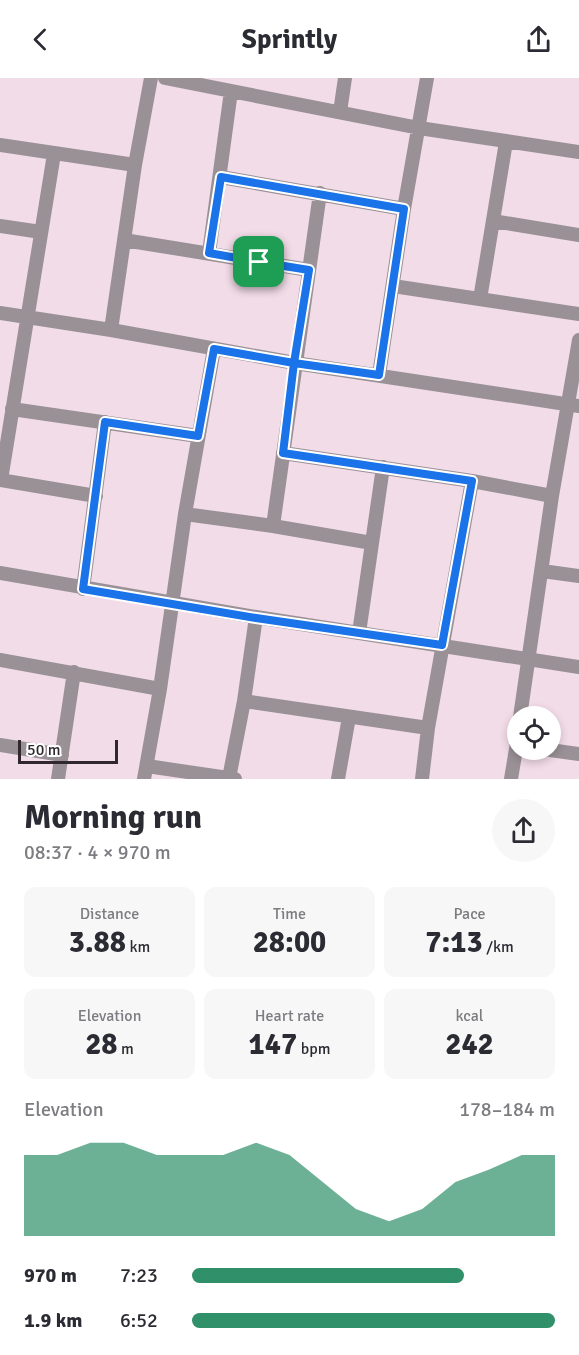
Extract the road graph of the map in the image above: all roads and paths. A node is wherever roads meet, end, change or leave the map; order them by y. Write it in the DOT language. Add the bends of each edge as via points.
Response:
graph roads {
  1 [pos="151,78"];
  2 [pos="165,78"];
  3 [pos="345,78"];
  4 [pos="428,78"];
  5 [pos="231,91"];
  6 [pos="340,112"];
  7 [pos="419,128"];
  8 [pos="506,142"];
  9 [pos="0,145"];
  10 [pos="579,152"];
  11 [pos="54,154"];
  12 [pos="135,165"];
  13 [pos="221,177"];
  14 [pos="320,193"];
  15 [pos="404,209"];
  16 [pos="493,221"];
  17 [pos="0,226"];
  18 [pos="41,232"];
  19 [pos="579,235"];
  20 [pos="124,240"];
  21 [pos="209,253"];
  22 [pos="309,270"];
  23 [pos="393,286"];
  24 [pos="480,299"];
  25 [pos="0,313"];
  26 [pos="579,314"];
  27 [pos="28,318"];
  28 [pos="111,330"];
  29 [pos="579,340"];
  30 [pos="214,349"];
  31 [pos="294,363"];
  32 [pos="379,375"];
  33 [pos="573,405"];
  34 [pos="12,409"];
  35 [pos="105,422"];
  36 [pos="198,436"];
  37 [pos="283,453"];
  38 [pos="383,467"];
  39 [pos="0,480"];
  40 [pos="472,481"];
  41 [pos="96,496"];
  42 [pos="552,496"];
  43 [pos="185,514"];
  44 [pos="273,526"];
  45 [pos="372,543"];
  46 [pos="542,571"];
  47 [pos="0,573"];
  48 [pos="579,576"];
  49 [pos="83,589"];
  50 [pos="172,603"];
  51 [pos="256,618"];
  52 [pos="358,633"];
  53 [pos="442,645"];
  54 [pos="529,659"];
  55 [pos="0,660"];
  56 [pos="579,667"];
  57 [pos="74,672"];
  58 [pos="160,689"];
  59 [pos="244,701"];
  60 [pos="522,706"];
  61 [pos="349,717"];
  62 [pos="428,728"];
  63 [pos="0,745"];
  64 [pos="561,752"];
  65 [pos="579,754"];
  66 [pos="62,755"];
  67 [pos="514,760"];
  68 [pos="146,772"];
  69 [pos="232,778"];
  70 [pos="58,779"];
  71 [pos="338,779"];
  72 [pos="422,779"];
  73 [pos="511,779"];
  1 -- 12 [label="street"];
  2 -- 5 [label="street"];
  3 -- 6 [label="street"];
  4 -- 7 [label="street"];
  5 -- 6 [label="street"];
  5 -- 13 [label="street"];
  6 -- 7 [label="street"];
  7 -- 8 [label="street"];
  7 -- 15 [label="street"];
  8 -- 10 [label="street"];
  8 -- 16 [label="street"];
  9 -- 11 [label="street"];
  11 -- 12 [label="street"];
  11 -- 18 [label="street"];
  12 -- 20 [label="street"];
  13 -- 14 [label="street"];
  13 -- 21 [label="street"];
  14 -- 15 [label="street"];
  14 -- 22 [label="street"];
  15 -- 23 [label="street"];
  16 -- 19 [label="street"];
  16 -- 24 [label="street"];
  17 -- 18 [label="street"];
  18 -- 27 [label="street"];
  20 -- 21 [label="street"];
  20 -- 28 [label="street"];
  21 -- 22 [label="street"];
  22 -- 31 [label="street"];
  23 -- 24 [label="street"];
  23 -- 32 [label="street"];
  24 -- 26 [label="street"];
  25 -- 27 [label="street"];
  27 -- 28 [label="street"];
  27 -- 34 [label="street"];
  28 -- 30 [label="street"];
  29 -- 33 [label="street"];
  30 -- 31 [label="street"];
  30 -- 36 [label="street"];
  31 -- 32 [label="street"];
  31 -- 37 [label="street"];
  32 -- 33 [label="street"];
  33 -- 42 [label="street"];
  34 -- 35 [label="street"];
  34 -- 39 [label="street"];
  35 -- 36 [label="street"];
  35 -- 41 [label="street"];
  36 -- 43 [label="street"];
  37 -- 38 [label="street"];
  37 -- 44 [label="street"];
  38 -- 40 [label="street"];
  38 -- 45 [label="street"];
  39 -- 41 [label="street"];
  40 -- 42 [label="street"];
  40 -- 53 [label="street"];
  41 -- 49 [label="street"];
  42 -- 46 [label="street"];
  43 -- 44 [label="street"];
  43 -- 50 [label="street"];
  44 -- 45 [label="street"];
  45 -- 52 [label="street"];
  46 -- 48 [label="street"];
  46 -- 54 [label="street"];
  47 -- 49 [label="street"];
  49 -- 50 [label="street"];
  50 -- 51 [label="street"];
  50 -- 58 [label="street"];
  51 -- 52 [label="street"];
  51 -- 59 [label="street"];
  52 -- 53 [label="street"];
  53 -- 54 [label="street"];
  53 -- 62 [label="street"];
  54 -- 56 [label="street"];
  54 -- 60 [label="street"];
  55 -- 57 [label="street"];
  57 -- 58 [label="street"];
  57 -- 66 [label="street"];
  58 -- 68 [label="street"];
  59 -- 61 [label="street"];
  59 -- 69 [label="street"];
  61 -- 62 [label="street"];
  61 -- 71 [label="street"];
  62 -- 72 [label="street"];
  63 -- 66 [label="street"];
  64 -- 65 [label="street"];
  66 -- 70 [label="street"];
  67 -- 73 [label="street"];
  68 -- 69 [label="street"];
}
